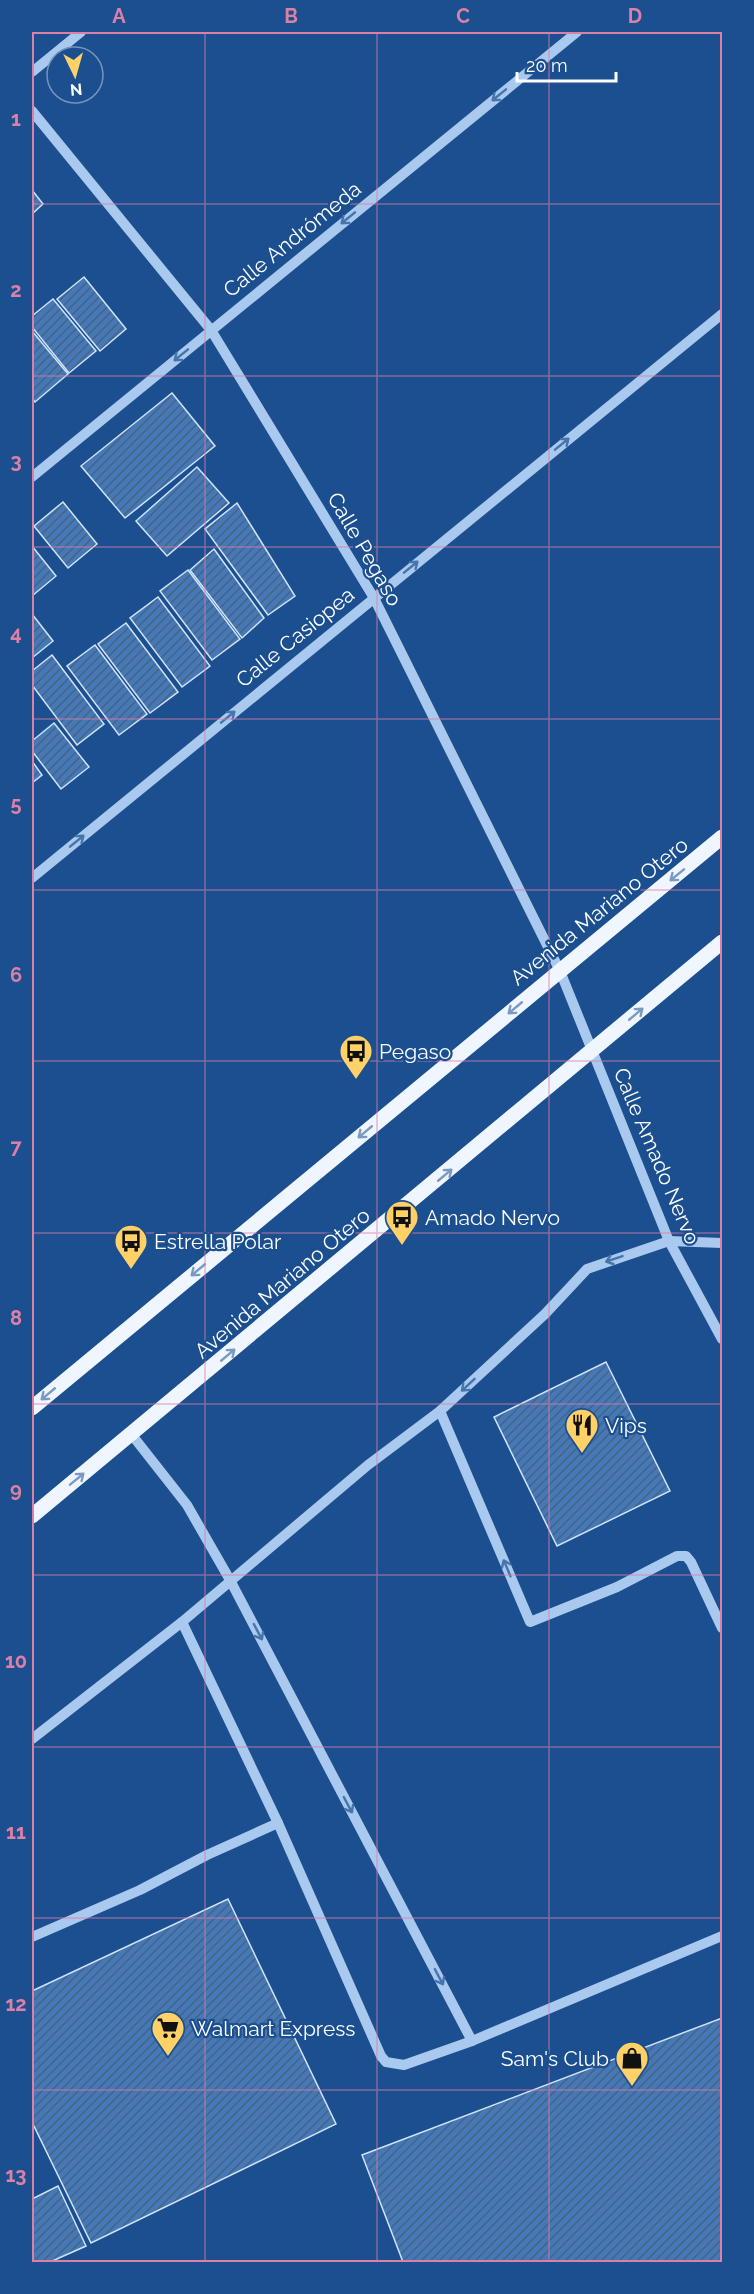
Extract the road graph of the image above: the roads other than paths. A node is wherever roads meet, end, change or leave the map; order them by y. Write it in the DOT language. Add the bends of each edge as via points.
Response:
graph roads {
  1 [pos="81,32"];
  2 [pos="577,32"];
  3 [pos="32,72"];
  4 [pos="32,111"];
  5 [pos="723,314"];
  6 [pos="211,330"];
  7 [pos="32,477"];
  8 [pos="374,598"];
  9 [pos="723,837"];
  10 [pos="32,878"];
  11 [pos="723,942"];
  12 [pos="560,970"];
  13 [pos="591,1051"];
  14 [pos="669,1241"];
  15 [pos="723,1243"];
  16 [pos="723,1340"];
  17 [pos="32,1408"];
  18 [pos="440,1411"];
  19 [pos="132,1435"];
  20 [pos="32,1516"];
  21 [pos="230,1580"];
  22 [pos="182,1622"];
  23 [pos="723,1629"];
  24 [pos="32,1739"];
  25 [pos="278,1823"];
  26 [pos="723,1936"];
  27 [pos="32,1937"];
  28 [pos="472,2041"];
  1 -- 3 [label="street"];
  2 -- 6 [label="street, Calle Andrómeda, one-way"];
  4 -- 6 [label="street, Calle Pegaso"];
  8 -- 5 [label="street, Calle Casiopea, one-way"];
  6 -- 7 [label="street, Calle Andrómeda, one-way"];
  6 -- 8 [label="street, Calle Pegaso"];
  10 -- 8 [label="street, Calle Casiopea, one-way"];
  8 -- 12 [label="street, Calle Pegaso"];
  9 -- 12 [label="main road, Avenida Mariano Otero, one-way"];
  13 -- 11 [label="main road, Avenida Mariano Otero, one-way"];
  12 -- 13 [label="street, Calle Pegaso"];
  12 -- 17 [label="main road, Avenida Mariano Otero, one-way"];
  13 -- 14 [label="street, Calle Amado Nervo"];
  19 -- 13 [label="main road, Avenida Mariano Otero, one-way"];
  14 -- 15 [label="street"];
  14 -- 16 [label="street, Calle Amado Nervo"];
  14 -- 18 [label="street, one-way" via="587,1269 545,1314"];
  18 -- 21 [label="street" via="368,1465"];
  23 -- 18 [label="street, one-way" via="691,1562 677,1556 617,1587 530,1622"];
  20 -- 19 [label="main road, Avenida Mariano Otero, one-way"];
  19 -- 21 [label="street" via="187,1505"];
  21 -- 22 [label="street"];
  21 -- 28 [label="street, one-way"];
  22 -- 24 [label="street"];
  22 -- 25 [label="street"];
  25 -- 27 [label="street"];
  25 -- 28 [label="street" via="381,2056 387,2062 404,2065"];
  26 -- 28 [label="street"];
}
